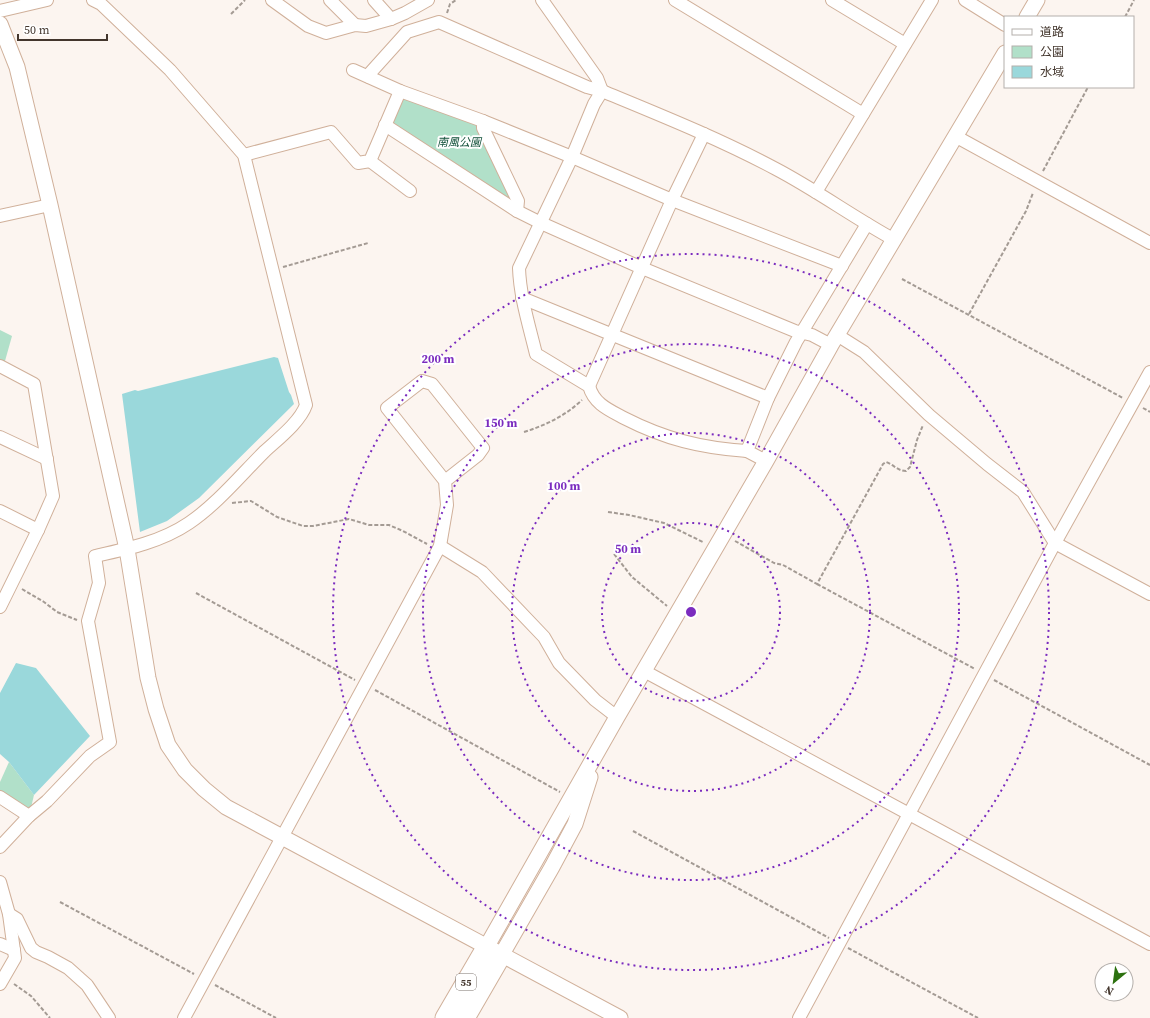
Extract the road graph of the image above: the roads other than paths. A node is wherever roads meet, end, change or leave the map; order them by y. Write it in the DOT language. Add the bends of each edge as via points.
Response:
graph roads {
  1 [pos="47,0"];
  2 [pos="93,0"];
  3 [pos="272,0"];
  4 [pos="330,0"];
  5 [pos="374,0"];
  6 [pos="428,0"];
  7 [pos="542,0"];
  8 [pos="675,0"];
  9 [pos="832,0"];
  10 [pos="932,0"];
  11 [pos="965,0"];
  12 [pos="1037,0"];
  13 [pos="0,11"];
  14 [pos="1028,16"];
  15 [pos="391,18"];
  16 [pos="0,24"];
  17 [pos="1004,24"];
  18 [pos="355,25"];
  19 [pos="905,44"];
  20 [pos="1004,55"];
  21 [pos="353,70"];
  22 [pos="369,77"];
  23 [pos="400,91"];
  24 [pos="602,91"];
  25 [pos="863,114"];
  26 [pos="483,121"];
  27 [pos="385,125"];
  28 [pos="704,134"];
  29 [pos="955,136"];
  30 [pos="244,155"];
  31 [pos="572,157"];
  32 [pos="370,161"];
  33 [pos="410,191"];
  34 [pos="816,192"];
  35 [pos="672,200"];
  36 [pos="50,204"];
  37 [pos="517,211"];
  38 [pos="0,216"];
  39 [pos="541,223"];
  40 [pos="867,224"];
  41 [pos="893,239"];
  42 [pos="1150,243"];
  43 [pos="842,266"];
  44 [pos="642,268"];
  45 [pos="522,298"];
  46 [pos="803,332"];
  47 [pos="612,334"];
  48 [pos="834,340"];
  49 [pos="0,366"];
  50 [pos="1150,372"];
  51 [pos="590,389"];
  52 [pos="768,398"];
  53 [pos="0,437"];
  54 [pos="748,451"];
  55 [pos="47,459"];
  56 [pos="766,461"];
  57 [pos="445,481"];
  58 [pos="0,511"];
  59 [pos="38,530"];
  60 [pos="1055,543"];
  61 [pos="440,546"];
  62 [pos="127,549"];
  63 [pos="7,585"];
  64 [pos="1150,594"];
  65 [pos="0,607"];
  66 [pos="644,671"];
  67 [pos="614,722"];
  68 [pos="0,797"];
  69 [pos="909,813"];
  70 [pos="29,816"];
  71 [pos="282,838"];
  72 [pos="0,847"];
  73 [pos="0,882"];
  74 [pos="9,914"];
  75 [pos="0,944"];
  76 [pos="1150,944"];
  77 [pos="14,950"];
  78 [pos="494,950"];
  79 [pos="5,983"];
  80 [pos="109,1018"];
  81 [pos="184,1018"];
  82 [pos="445,1018"];
  83 [pos="465,1018"];
  84 [pos="620,1018"];
  85 [pos="798,1018"];
  1 -- 13 [label="street"];
  2 -- 30 [label="street" via="101,4 170,70"];
  3 -- 18 [label="street" via="308,26 326,33"];
  4 -- 18 [label="street"];
  5 -- 15 [label="street"];
  6 -- 15 [label="street"];
  7 -- 24 [label="street" via="597,78"];
  8 -- 25 [label="street"];
  9 -- 19 [label="street"];
  10 -- 19 [label="street"];
  11 -- 17 [label="street"];
  12 -- 14 [label="street"];
  15 -- 18 [label="street" via="366,26"];
  16 -- 36 [label="street" via="16,67"];
  19 -- 25 [label="street"];
  20 -- 29 [label="street"];
  21 -- 22 [label="street"];
  22 -- 23 [label="street"];
  22 -- 24 [label="street" via="407,32 438,22 587,87"];
  23 -- 26 [label="street"];
  23 -- 27 [label="street"];
  24 -- 28 [label="street"];
  24 -- 31 [label="street"];
  25 -- 34 [label="street"];
  26 -- 31 [label="street"];
  26 -- 37 [label="street" via="483,128 518,201"];
  27 -- 32 [label="street"];
  27 -- 37 [label="street"];
  28 -- 34 [label="street" via="777,169"];
  28 -- 35 [label="street"];
  29 -- 41 [label="street"];
  29 -- 42 [label="street"];
  30 -- 32 [label="street" via="331,132 358,163"];
  30 -- 62 [label="street" via="306,405 303,413 213,503 189,523 169,534"];
  31 -- 35 [label="street"];
  31 -- 39 [label="street"];
  32 -- 33 [label="street"];
  34 -- 40 [label="street"];
  35 -- 43 [label="street"];
  35 -- 44 [label="street"];
  36 -- 38 [label="street"];
  36 -- 62 [label="street"];
  37 -- 39 [label="street"];
  39 -- 44 [label="street"];
  39 -- 45 [label="street" via="519,268"];
  40 -- 41 [label="street"];
  40 -- 43 [label="street"];
  41 -- 48 [label="street"];
  43 -- 46 [label="street"];
  44 -- 46 [label="street" via="795,331"];
  44 -- 47 [label="street"];
  45 -- 47 [label="street"];
  45 -- 51 [label="street" via="536,354"];
  46 -- 48 [label="street"];
  46 -- 52 [label="street"];
  47 -- 51 [label="street"];
  47 -- 52 [label="street"];
  48 -- 56 [label="street"];
  48 -- 60 [label="street" via="864,352 929,415 1023,492"];
  49 -- 55 [label="street" via="34,384"];
  50 -- 60 [label="street"];
  51 -- 54 [label="street" via="600,405 662,436 718,449"];
  52 -- 54 [label="street"];
  53 -- 55 [label="street"];
  54 -- 56 [label="street"];
  55 -- 59 [label="street" via="53,496"];
  56 -- 66 [label="street"];
  57 -- 57 [label="street" via="478,455 483,448 432,384 422,381 388,408"];
  57 -- 61 [label="street" via="447,504"];
  58 -- 59 [label="street"];
  59 -- 63 [label="street"];
  60 -- 64 [label="street"];
  60 -- 69 [label="street"];
  61 -- 67 [label="street" via="482,572 544,637 559,663"];
  61 -- 71 [label="street"];
  62 -- 70 [label="street" via="95,556 99,583 88,621 110,742 90,756 48,801"];
  62 -- 71 [label="street" via="148,678 168,745 185,770 226,807"];
  63 -- 65 [label="street"];
  66 -- 67 [label="street"];
  66 -- 69 [label="street"];
  67 -- 78 [label="street" via="571,798"];
  67 -- 78 [label="street" via="589,779 575,824 552,867"];
  68 -- 70 [label="street"];
  69 -- 76 [label="street"];
  69 -- 85 [label="street"];
  70 -- 72 [label="street"];
  71 -- 78 [label="street"];
  71 -- 81 [label="street"];
  73 -- 74 [label="street"];
  74 -- 77 [label="street"];
  74 -- 80 [label="street" via="17,919 31,948 68,968 87,985"];
  75 -- 77 [label="street"];
  77 -- 79 [label="street" via="15,958"];
  78 -- 82 [label="main road, 55"];
  78 -- 83 [label="main road, 55"];
  78 -- 84 [label="street"];
}
